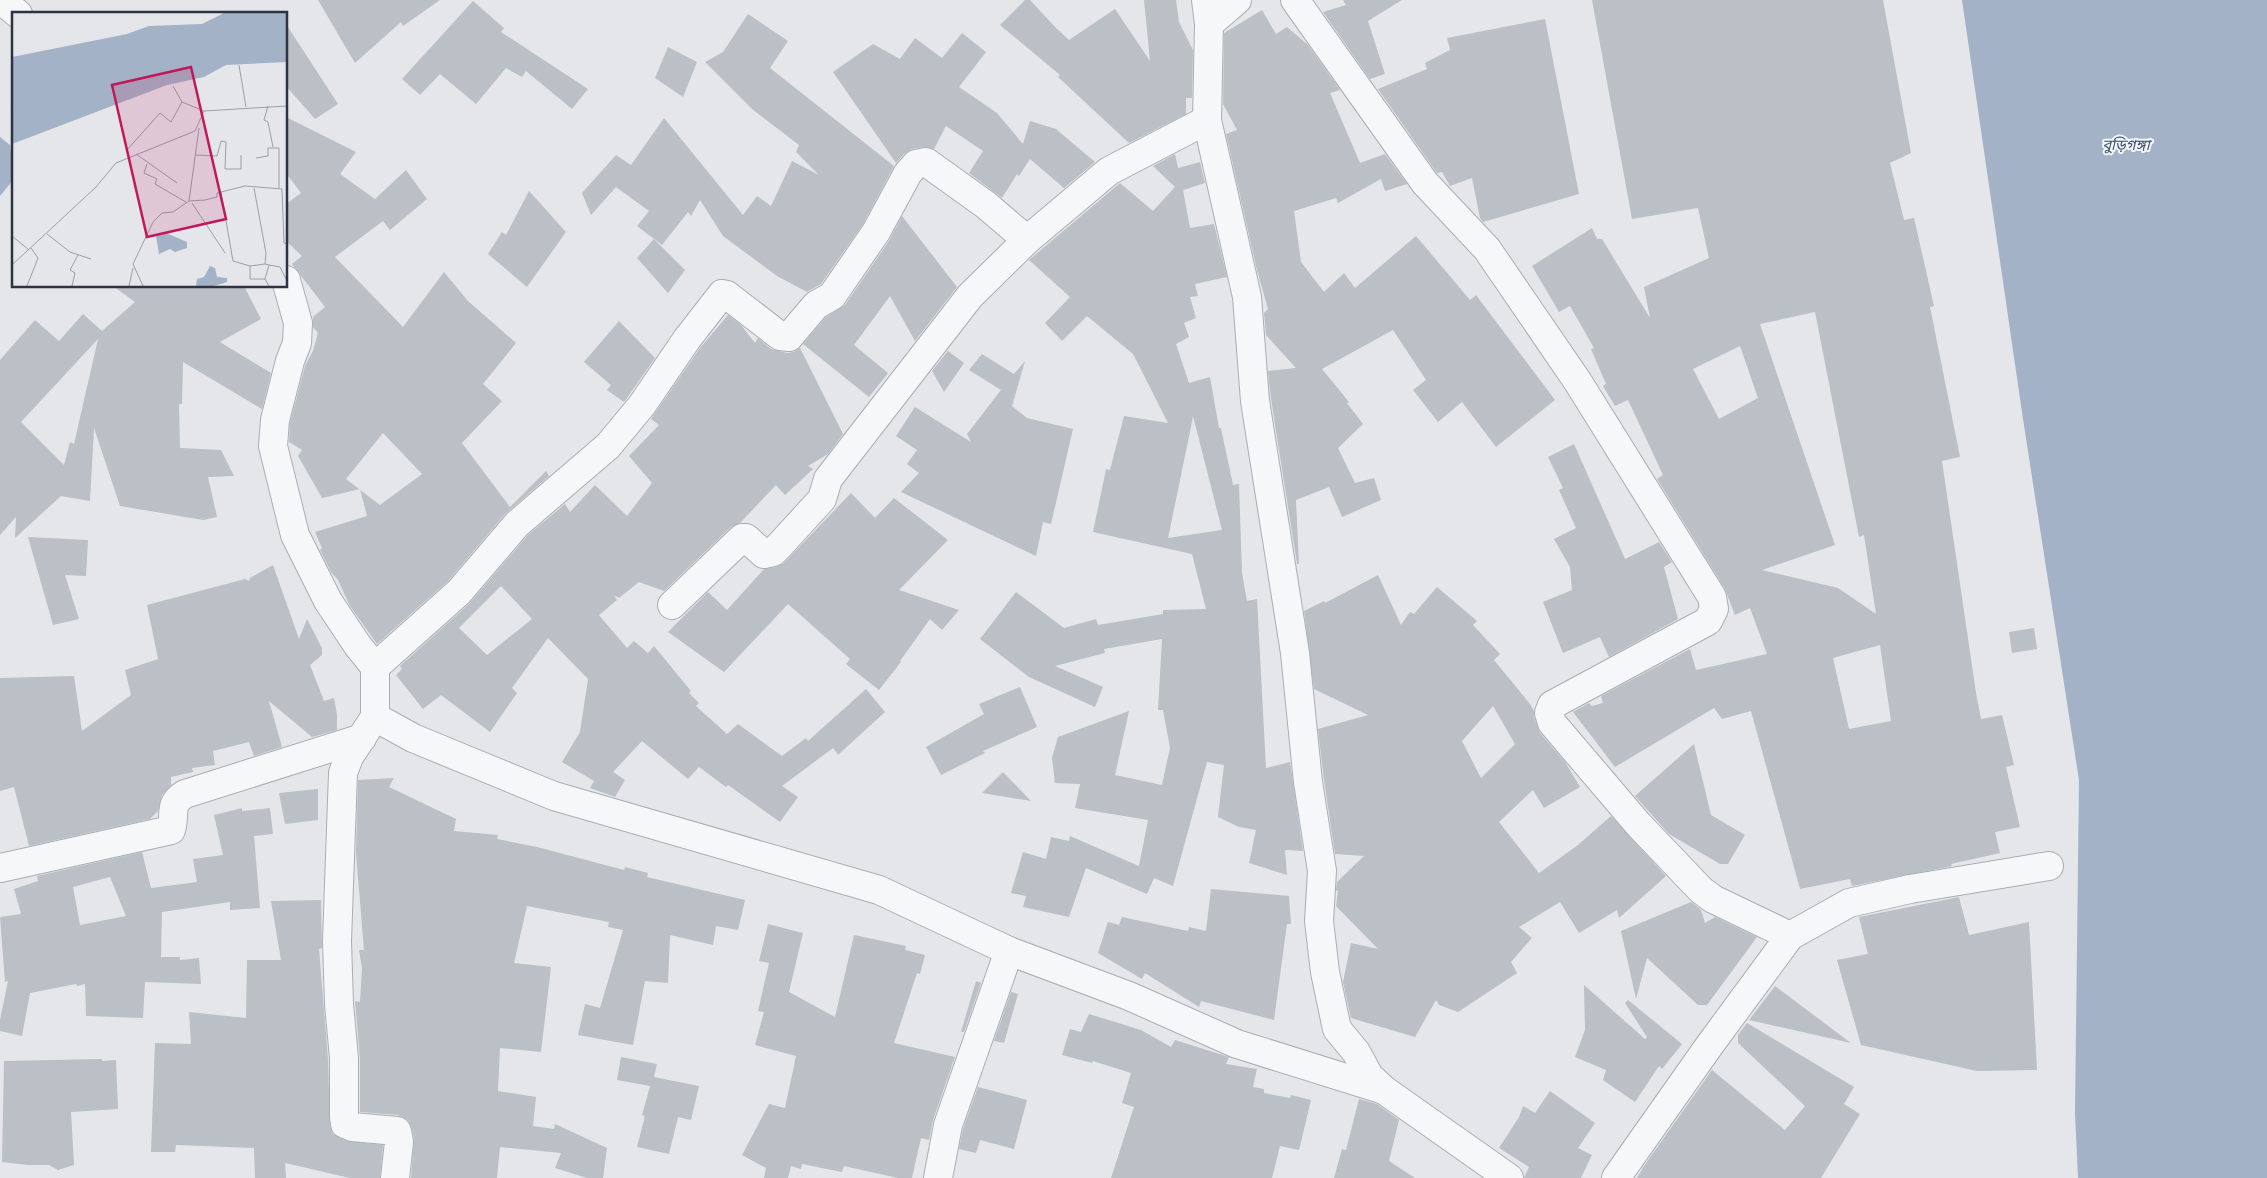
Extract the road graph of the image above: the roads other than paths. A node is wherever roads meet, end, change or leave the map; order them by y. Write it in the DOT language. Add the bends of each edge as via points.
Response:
graph roads {
  1 [pos="1,0"];
  2 [pos="1237,0"];
  3 [pos="1295,0"];
  4 [pos="16,12"];
  5 [pos="1208,12"];
  6 [pos="1208,120"];
  7 [pos="1027,240"];
  8 [pos="288,287"];
  9 [pos="672,605"];
  10 [pos="375,667"];
  11 [pos="368,727"];
  12 [pos="2049,866"];
  13 [pos="0,868"];
  14 [pos="1790,936"];
  15 [pos="1009,951"];
  16 [pos="1384,1090"];
  17 [pos="394,1178"];
  18 [pos="938,1178"];
  19 [pos="1509,1178"];
  20 [pos="1616,1178"];
  1 -- 4 [label="street"];
  2 -- 5 [label="street"];
  3 -- 14 [label="street" via="1426,183 1487,249 1578,382 1712,597 1714,609 1708,620 1552,704 1549,713 1552,723 1638,824 1701,890"];
  5 -- 6 [label="street"];
  6 -- 7 [label="street" via="1109,171"];
  6 -- 16 [label="street" via="1247,297 1255,401 1295,653 1308,782 1322,871 1319,922 1324,972 1337,1029 1356,1052 1369,1076"];
  7 -- 9 [label="street" via="970,296 828,479 822,499 780,545 773,552 764,554 742,538"];
  7 -- 10 [label="street" via="986,204 926,162 916,164 876,232 832,296 816,305 789,337 780,336 722,294 642,405 608,446 517,524 459,592"];
  8 -- 10 [label="street" via="298,324 297,343 275,420 272,446 295,535 328,601"];
  10 -- 11 [label="street"];
  11 -- 13 [label="street" via="185,794 176,799 171,830"];
  11 -- 15 [label="street" via="413,738 554,796 879,890"];
  11 -- 17 [label="street" via="343,772 337,941 344,1117 345,1124 352,1127 397,1131 399,1142"];
  12 -- 14 [label="street" via="1910,889 1849,903"];
  14 -- 20 [label="street"];
  15 -- 16 [label="street" via="1128,996 1237,1044"];
  15 -- 18 [label="street" via="948,1125"];
  16 -- 19 [label="street"];
}
